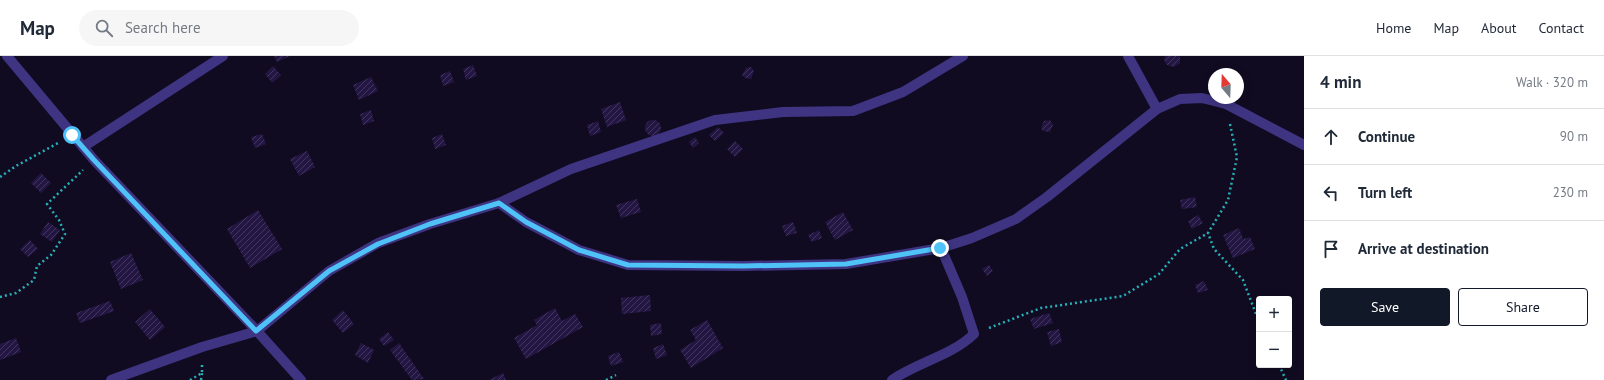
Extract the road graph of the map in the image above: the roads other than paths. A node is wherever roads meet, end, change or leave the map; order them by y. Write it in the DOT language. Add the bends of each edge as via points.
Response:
graph roads {
  1 [pos="7,56"];
  2 [pos="223,56"];
  3 [pos="963,56"];
  4 [pos="1128,56"];
  5 [pos="1157,109"];
  6 [pos="1304,145"];
  7 [pos="83,146"];
  8 [pos="499,203"];
  9 [pos="940,248"];
  10 [pos="256,331"];
  11 [pos="111,380"];
  12 [pos="301,380"];
  13 [pos="892,380"];
  1 -- 7 [label="street"];
  2 -- 7 [label="street"];
  3 -- 8 [label="street" via="903,92 853,111 783,112 715,120 571,169"];
  4 -- 5 [label="street"];
  5 -- 6 [label="street" via="1180,99 1202,98 1226,104"];
  5 -- 9 [label="street" via="1016,219 972,238"];
  7 -- 10 [label="street"];
  8 -- 9 [label="street" via="526,222 579,250 628,265 846,264"];
  8 -- 10 [label="street" via="430,224 378,244 329,271"];
  9 -- 13 [label="street" via="962,297 974,334 963,344"];
  10 -- 11 [label="street"];
  10 -- 12 [label="street"];
}
